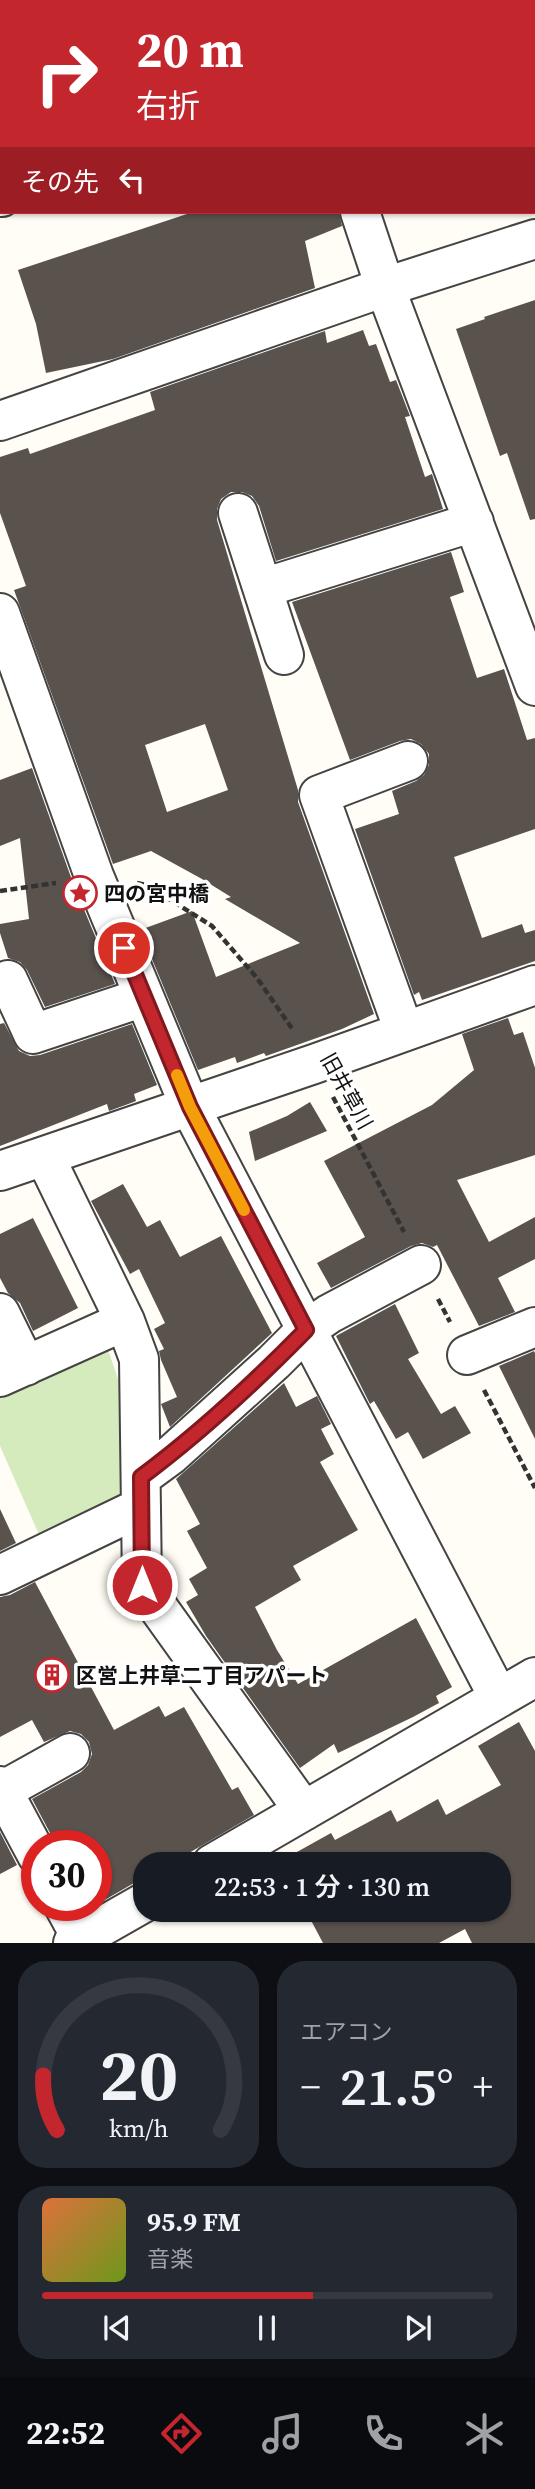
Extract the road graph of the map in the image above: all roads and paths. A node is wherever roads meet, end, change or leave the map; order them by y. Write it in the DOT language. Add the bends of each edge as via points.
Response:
graph roads {
  1 [pos="361,214"];
  2 [pos="535,239"];
  3 [pos="386,287"];
  4 [pos="0,421"];
  5 [pos="238,513"];
  6 [pos="474,523"];
  7 [pos="263,588"];
  8 [pos="0,613"];
  9 [pos="284,654"];
  10 [pos="535,686"];
  11 [pos="408,761"];
  12 [pos="94,876"];
  13 [pos="0,891"];
  14 [pos="8,980"];
  15 [pos="535,985"];
  16 [pos="144,997"];
  17 [pos="404,1031"];
  18 [pos="314,1064"];
  19 [pos="190,1107"];
  20 [pos="45,1157"];
  21 [pos="0,1171"];
  22 [pos="421,1265"];
  23 [pos="0,1313"];
  24 [pos="125,1321"];
  25 [pos="535,1327"];
  26 [pos="306,1330"];
  27 [pos="467,1355"];
  28 [pos="13,1371"];
  29 [pos="535,1488"];
  30 [pos="141,1492"];
  31 [pos="0,1575"];
  32 [pos="535,1678"];
  33 [pos="499,1698"];
  34 [pos="70,1754"];
  35 [pos="1,1789"];
  36 [pos="304,1811"];
  37 [pos="23,1830"];
  38 [pos="233,1852"];
  39 [pos="133,1907"];
  40 [pos="75,1932"];
  1 -- 3 [label="street"];
  2 -- 3 [label="street"];
  3 -- 4 [label="street"];
  3 -- 6 [label="street"];
  5 -- 7 [label="street"];
  6 -- 7 [label="street"];
  6 -- 10 [label="street"];
  7 -- 9 [label="street"];
  8 -- 12 [label="street"];
  11 -- 17 [label="street" via="319,795"];
  12 -- 13 [label="path, 旧井草川"];
  12 -- 16 [label="street"];
  12 -- 18 [label="path, 旧井草川" via="148,884 212,926 257,978"];
  14 -- 16 [label="street" via="33,1034"];
  15 -- 17 [label="street"];
  16 -- 19 [label="street"];
  17 -- 18 [label="street"];
  18 -- 19 [label="street"];
  18 -- 22 [label="path, 旧井草川"];
  19 -- 20 [label="street"];
  19 -- 26 [label="street"];
  20 -- 21 [label="street"];
  20 -- 24 [label="street"];
  22 -- 26 [label="street"];
  22 -- 27 [label="path, 旧井草川"];
  23 -- 28 [label="street"];
  24 -- 28 [label="street"];
  24 -- 30 [label="street" via="139,1359"];
  25 -- 27 [label="street"];
  26 -- 30 [label="street" via="171,1455"];
  26 -- 33 [label="street"];
  27 -- 29 [label="path, 旧井草川"];
  30 -- 31 [label="street"];
  30 -- 36 [label="street" via="142,1585"];
  32 -- 33 [label="street"];
  33 -- 36 [label="street"];
  34 -- 35 [label="street"];
  35 -- 37 [label="street"];
  36 -- 38 [label="street"];
  39 -- 40 [label="street"];
}
